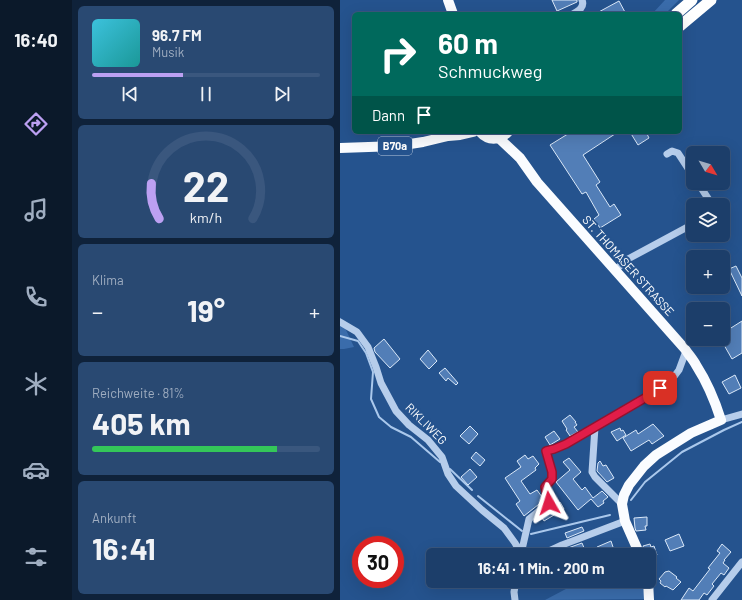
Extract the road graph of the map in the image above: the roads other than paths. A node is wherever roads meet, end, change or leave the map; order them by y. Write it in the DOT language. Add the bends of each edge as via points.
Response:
graph roads {
  1 [pos="448,0"];
  2 [pos="582,0"];
  3 [pos="687,0"];
  4 [pos="692,0"];
  5 [pos="703,0"];
  6 [pos="710,0"];
  7 [pos="452,12"];
  8 [pos="578,12"];
  9 [pos="680,12"];
  10 [pos="682,12"];
  11 [pos="682,13"];
  12 [pos="682,24"];
  13 [pos="452,134"];
  14 [pos="466,134"];
  15 [pos="481,134"];
  16 [pos="506,134"];
  17 [pos="509,134"];
  18 [pos="498,138"];
  19 [pos="340,148"];
  20 [pos="667,154"];
  21 [pos="520,158"];
  22 [pos="686,165"];
  23 [pos="686,228"];
  24 [pos="615,270"];
  25 [pos="340,322"];
  26 [pos="686,351"];
  27 [pos="742,414"];
  28 [pos="721,420"];
  29 [pos="595,427"];
  30 [pos="622,504"];
  31 [pos="625,521"];
  32 [pos="518,548"];
  33 [pos="523,548"];
  34 [pos="556,548"];
  35 [pos="637,548"];
  36 [pos="742,562"];
  37 [pos="515,588"];
  38 [pos="648,588"];
  39 [pos="515,600"];
  40 [pos="649,600"];
  41 [pos="712,600"];
  1 -- 7 [label="main road"];
  2 -- 8 [label="street" via="582,8"];
  3 -- 9 [label="highway"];
  4 -- 10 [label="highway"];
  5 -- 11 [label="highway"];
  6 -- 12 [label="highway"];
  13 -- 14 [label="main road"];
  13 -- 19 [label="main road, B70a" via="396,146"];
  15 -- 18 [label="main road"];
  16 -- 18 [label="main road"];
  17 -- 21 [label="main road, ST. THOMASER STRASSE"];
  18 -- 21 [label="main road, ST. THOMASER STRASSE"];
  20 -- 22 [label="street" via="672,151 678,153"];
  21 -- 24 [label="main road, ST. THOMASER STRASSE" via="537,182"];
  23 -- 24 [label="street"];
  24 -- 26 [label="main road, ST. THOMASER STRASSE"];
  25 -- 32 [label="street, RIKLIWEG" via="357,332 368,347 381,383 396,411 428,440 442,457 456,486 504,528"];
  26 -- 28 [label="main road, ST. THOMASER STRASSE" via="704,378"];
  26 -- 29 [label="street" via="679,370 670,382"];
  27 -- 28 [label="street"];
  28 -- 30 [label="main road" via="691,433 656,455 629,485"];
  29 -- 30 [label="street" via="592,472"];
  29 -- 33 [label="street" via="566,444 546,451 552,472 552,479 545,487 549,503 529,519"];
  30 -- 31 [label="main road"];
  31 -- 34 [label="street"];
  31 -- 35 [label="main road"];
  36 -- 41 [label="street"];
  37 -- 39 [label="street"];
  38 -- 40 [label="main road"];
}
